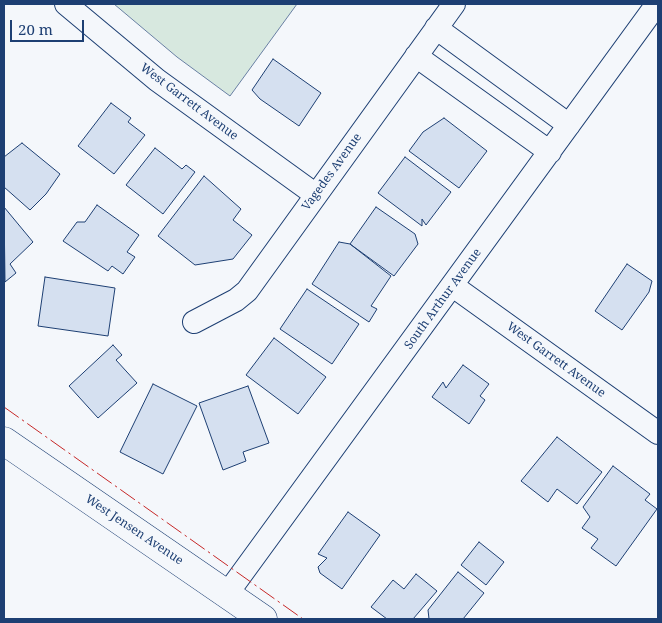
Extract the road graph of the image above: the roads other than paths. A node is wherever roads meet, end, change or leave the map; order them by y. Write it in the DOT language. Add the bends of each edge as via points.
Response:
graph roads {
  1 [pos="66,4"];
  2 [pos="454,4"];
  3 [pos="657,4"];
  4 [pos="436,28"];
  5 [pos="416,56"];
  6 [pos="569,125"];
  7 [pos="550,152"];
  8 [pos="316,195"];
  9 [pos="453,286"];
  10 [pos="194,322"];
  11 [pos="658,433"];
  12 [pos="4,441"];
  13 [pos="227,594"];
  14 [pos="263,619"];
  1 -- 8 [label="street, West Garrett Avenue" via="157,80"];
  2 -- 4 [label="street, Vagedes Avenue"];
  3 -- 6 [label="street, South Arthur Avenue"];
  4 -- 5 [label="street, Vagedes Avenue"];
  4 -- 6 [label="street"];
  5 -- 7 [label="street"];
  5 -- 8 [label="street, Vagedes Avenue"];
  6 -- 7 [label="street, South Arthur Avenue"];
  7 -- 9 [label="street, South Arthur Avenue"];
  8 -- 10 [label="street, Vagedes Avenue" via="247,291"];
  9 -- 11 [label="street, West Garrett Avenue"];
  9 -- 13 [label="street, South Arthur Avenue"];
  12 -- 13 [label="street, West Jensen Avenue"];
  13 -- 14 [label="street, West Jensen Avenue"];
}
